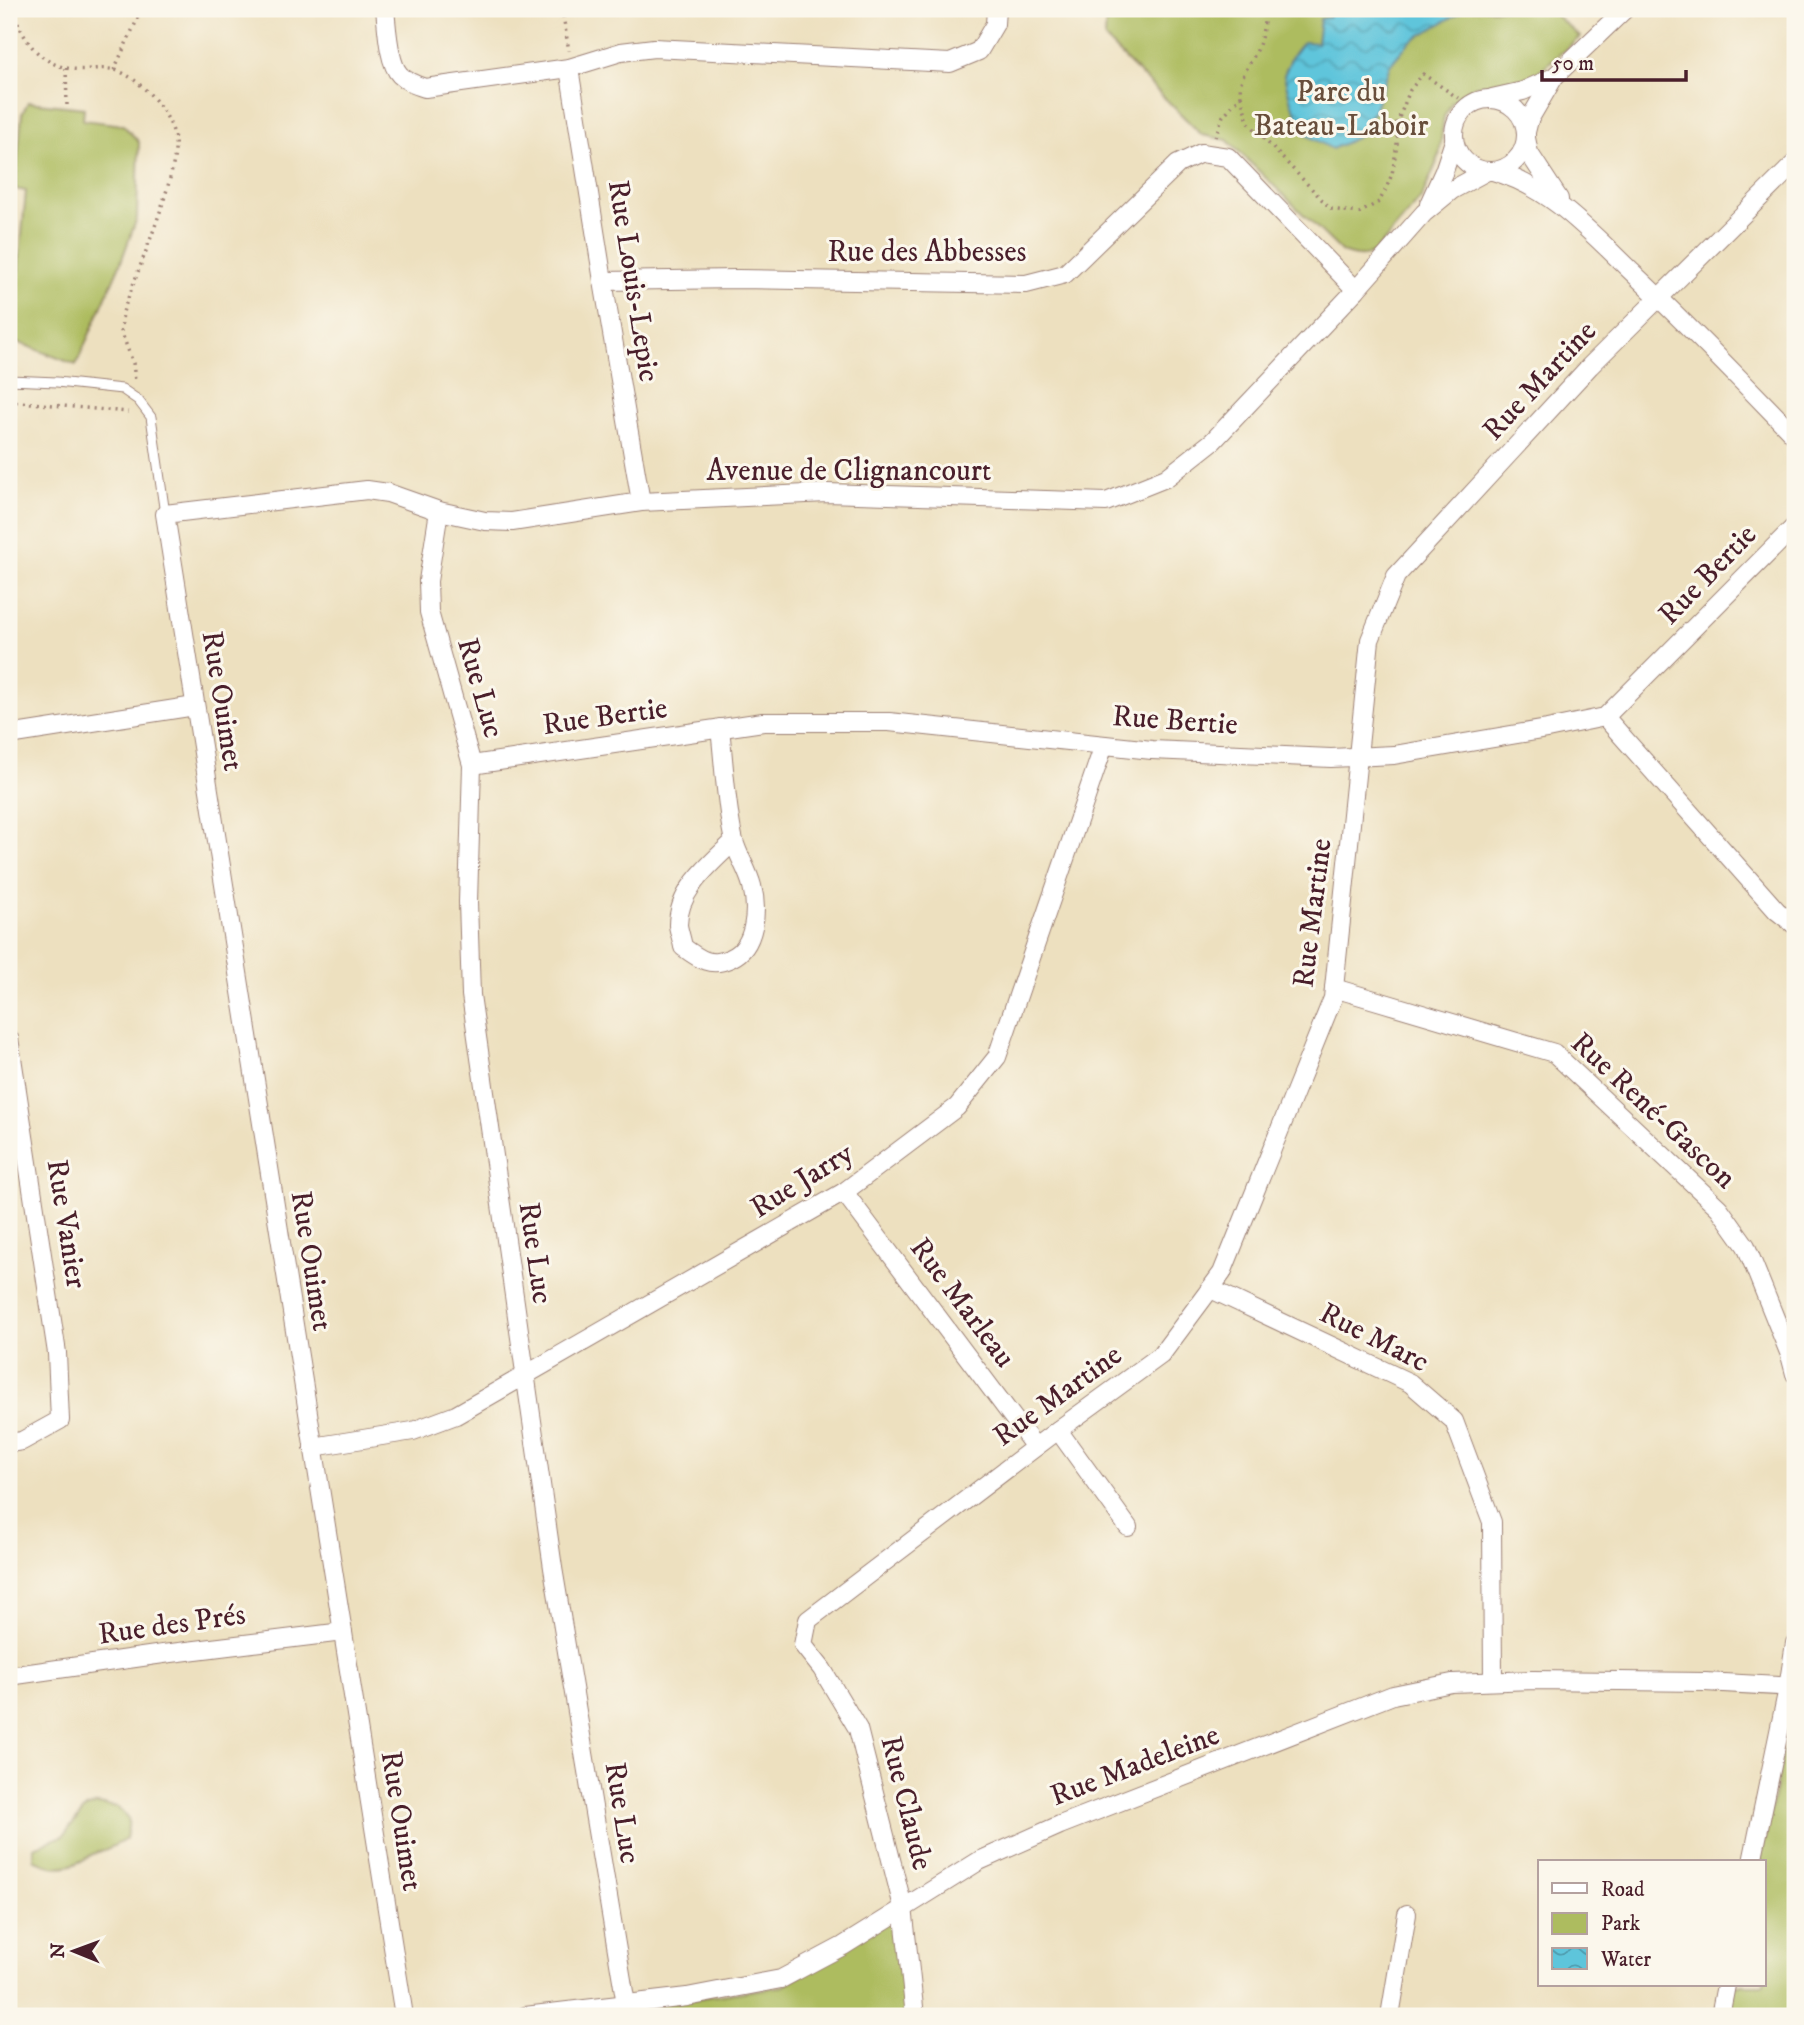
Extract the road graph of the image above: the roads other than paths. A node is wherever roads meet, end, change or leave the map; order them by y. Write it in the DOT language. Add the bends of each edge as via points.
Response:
graph roads {
  1 [pos="384,9"];
  2 [pos="996,9"];
  3 [pos="1625,9"];
  4 [pos="569,59"];
  5 [pos="1554,77"];
  6 [pos="1489,98"];
  7 [pos="1526,135"];
  8 [pos="1454,141"];
  9 [pos="1795,163"];
  10 [pos="1490,171"];
  11 [pos="1562,205"];
  12 [pos="1424,213"];
  13 [pos="603,282"];
  14 [pos="1356,290"];
  15 [pos="1660,299"];
  16 [pos="9,380"];
  17 [pos="1795,436"];
  18 [pos="641,502"];
  19 [pos="439,511"];
  20 [pos="165,514"];
  21 [pos="1795,526"];
  22 [pos="195,706"];
  23 [pos="1605,717"];
  24 [pos="720,728"];
  25 [pos="9,735"];
  26 [pos="1104,745"];
  27 [pos="1358,757"];
  28 [pos="472,765"];
  29 [pos="734,842"];
  30 [pos="1795,925"];
  31 [pos="1334,988"];
  32 [pos="9,1038"];
  33 [pos="844,1192"];
  34 [pos="1211,1289"];
  35 [pos="1789,1338"];
  36 [pos="524,1374"];
  37 [pos="1795,1374"];
  38 [pos="1058,1430"];
  39 [pos="9,1443"];
  40 [pos="313,1447"];
  41 [pos="1035,1447"];
  42 [pos="1128,1527"];
  43 [pos="808,1620"];
  44 [pos="343,1632"];
  45 [pos="1795,1643"];
  46 [pos="9,1676"];
  47 [pos="1493,1681"];
  48 [pos="1792,1687"];
  49 [pos="1752,1860"];
  50 [pos="903,1907"];
  51 [pos="1407,1914"];
  52 [pos="1726,1986"];
  53 [pos="626,2004"];
  54 [pos="404,2016"];
  55 [pos="525,2016"];
  56 [pos="915,2016"];
  57 [pos="1390,2016"];
  58 [pos="1720,2016"];
  1 -- 4 [label="street" via="399,75 425,88"];
  2 -- 4 [label="street" via="995,24 979,51 950,63 654,48"];
  3 -- 5 [label="street"];
  4 -- 13 [label="street, Rue Louis-Lepic"];
  5 -- 6 [label="street" via="1523,92"];
  5 -- 7 [label="street"];
  6 -- 7 [label="street" via="1514,107"];
  6 -- 8 [label="street" via="1461,113"];
  7 -- 10 [label="street" via="1516,161"];
  7 -- 11 [label="street" via="1529,153"];
  8 -- 10 [label="street" via="1469,165"];
  8 -- 12 [label="street"];
  9 -- 15 [label="street, Rue Martine"];
  10 -- 11 [label="street" via="1511,175"];
  10 -- 12 [label="street" via="1452,190"];
  11 -- 15 [label="street"];
  12 -- 14 [label="street, Avenue de Clignancourt"];
  13 -- 14 [label="street, Rue des Abbesses" via="737,279 1026,284 1066,274 1178,164 1201,153 1228,157"];
  13 -- 18 [label="street, Rue Louis-Lepic"];
  14 -- 18 [label="street, Avenue de Clignancourt" via="1213,441 1166,478 1106,502 827,493"];
  15 -- 17 [label="street"];
  15 -- 27 [label="street, Rue Martine" via="1590,366 1396,576 1370,640"];
  16 -- 20 [label="lane" via="122,389 138,400 151,417"];
  18 -- 19 [label="street, Avenue de Clignancourt" via="512,522"];
  19 -- 20 [label="street, Avenue de Clignancourt" via="367,490"];
  19 -- 28 [label="street, Rue Luc" via="428,581 429,611"];
  20 -- 22 [label="street, Rue Ouimet"];
  21 -- 23 [label="street, Rue Bertie"];
  22 -- 25 [label="street"];
  22 -- 40 [label="street, Rue Ouimet"];
  23 -- 27 [label="street, Rue Bertie" via="1394,755"];
  23 -- 30 [label="street" via="1777,911"];
  24 -- 26 [label="street, Rue Bertie" via="762,722 889,722"];
  24 -- 28 [label="street, Rue Bertie"];
  24 -- 29 [label="street"];
  26 -- 27 [label="street, Rue Bertie"];
  26 -- 33 [label="street, Rue Jarry" via="997,1057 957,1107"];
  27 -- 31 [label="street, Rue Martine"];
  28 -- 36 [label="street, Rue Luc" via="471,995"];
  29 -- 29 [label="street" via="752,887 755,924 734,957 715,964 683,947 678,924 684,898 699,875"];
  31 -- 34 [label="street, Rue Martine" via="1222,1273"];
  31 -- 35 [label="street, Rue René-Gascon" via="1554,1053 1718,1208 1746,1246"];
  32 -- 39 [label="street, Rue Vanier" via="57,1353 60,1420 22,1441"];
  33 -- 36 [label="street, Rue Jarry"];
  33 -- 41 [label="street, Rue Marleau"];
  34 -- 38 [label="street, Rue Martine" via="1161,1355"];
  34 -- 47 [label="street, Rue Marc" via="1410,1383 1454,1421 1492,1522"];
  35 -- 37 [label="street, Rue René-Gascon"];
  36 -- 40 [label="street, Rue Jarry" via="456,1415 413,1431"];
  36 -- 53 [label="street, Rue Luc"];
  38 -- 41 [label="street, Rue Martine"];
  38 -- 42 [label="street"];
  40 -- 44 [label="street, Rue Ouimet"];
  41 -- 43 [label="street, Rue Martine"];
  43 -- 50 [label="street, Rue Claude" via="803,1646 858,1729"];
  44 -- 46 [label="street, Rue des Prés"];
  44 -- 54 [label="street, Rue Ouimet"];
  45 -- 48 [label="street"];
  47 -- 48 [label="street, Rue Madeleine"];
  47 -- 50 [label="street, Rue Madeleine" via="1452,1683 1393,1695 1060,1825 979,1861"];
  48 -- 49 [label="street"];
  50 -- 53 [label="street, Rue Madeleine" via="843,1947 781,1979"];
  50 -- 56 [label="street, Rue Claude"];
  51 -- 57 [label="street"];
  52 -- 58 [label="street"];
  53 -- 55 [label="street, Rue Madeleine"];
}
